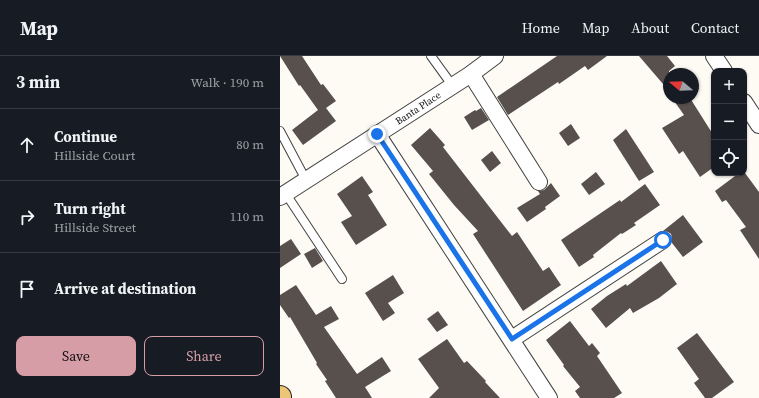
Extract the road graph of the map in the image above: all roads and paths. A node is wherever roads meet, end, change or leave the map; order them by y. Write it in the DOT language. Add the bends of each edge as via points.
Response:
graph roads {
  1 [pos="431,56"];
  2 [pos="495,56"];
  3 [pos="714,56"];
  4 [pos="722,68"];
  5 [pos="471,74"];
  6 [pos="452,86"];
  7 [pos="745,104"];
  8 [pos="759,125"];
  9 [pos="280,131"];
  10 [pos="377,134"];
  11 [pos="306,180"];
  12 [pos="539,182"];
  13 [pos="283,195"];
  14 [pos="663,240"];
  15 [pos="342,279"];
  16 [pos="512,339"];
  17 [pos="549,398"];
  1 -- 6 [label="lane"];
  2 -- 5 [label="street, Banta Place"];
  3 -- 4 [label="street"];
  5 -- 6 [label="street, Banta Place"];
  5 -- 12 [label="street"];
  6 -- 10 [label="street, Banta Place"];
  7 -- 8 [label="street"];
  9 -- 11 [label="lane"];
  10 -- 11 [label="street, Banta Place"];
  10 -- 16 [label="street"];
  11 -- 13 [label="street, Banta Place"];
  13 -- 15 [label="lane"];
  14 -- 16 [label="street"];
  16 -- 17 [label="street"];
}
